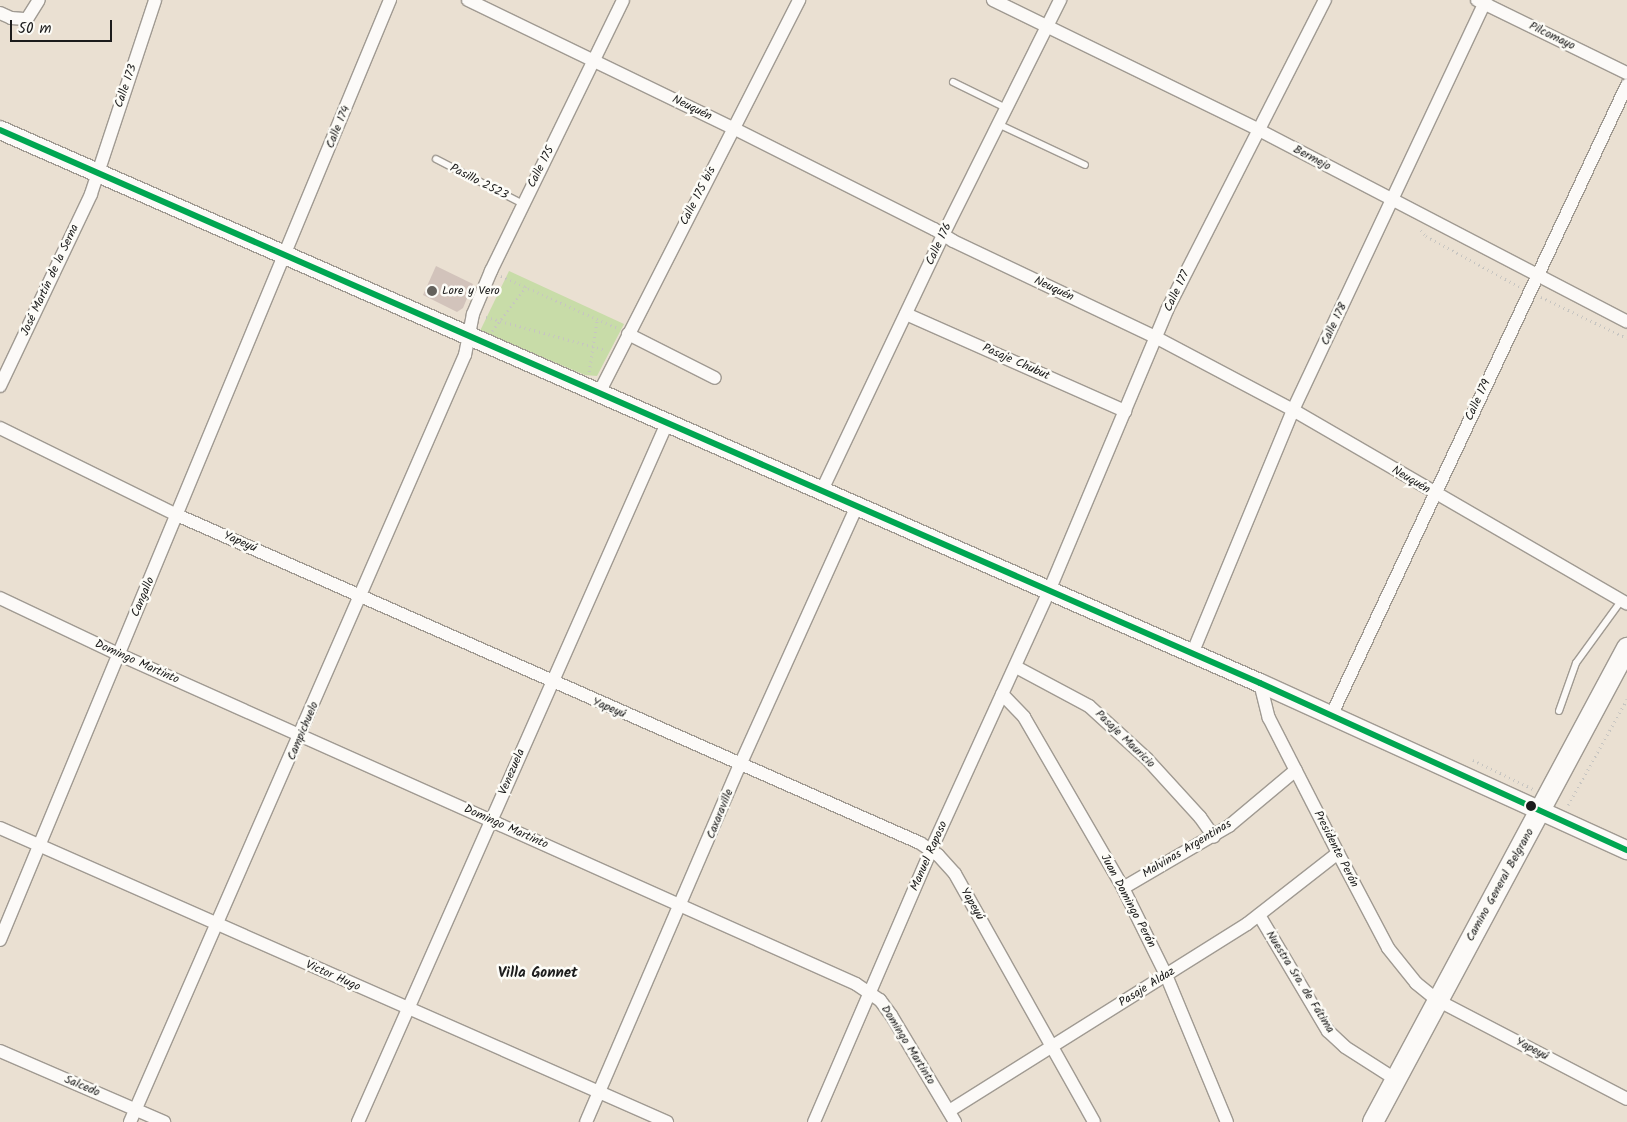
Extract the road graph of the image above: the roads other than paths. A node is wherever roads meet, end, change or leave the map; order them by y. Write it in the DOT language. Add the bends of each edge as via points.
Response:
graph roads {
  1 [pos="40,0"];
  2 [pos="155,0"];
  3 [pos="390,0"];
  4 [pos="468,0"];
  5 [pos="623,0"];
  6 [pos="799,0"];
  7 [pos="993,0"];
  8 [pos="1060,0"];
  9 [pos="1325,0"];
  10 [pos="1483,1"];
  11 [pos="0,13"];
  12 [pos="1048,26"];
  13 [pos="595,61"];
  14 [pos="1627,73"];
  15 [pos="953,82"];
  16 [pos="1627,85"];
  17 [pos="1006,108"];
  18 [pos="998,124"];
  19 [pos="732,128"];
  20 [pos="1257,129"];
  21 [pos="0,130"];
  22 [pos="436,159"];
  23 [pos="1085,165"];
  24 [pos="98,172"];
  25 [pos="1392,202"];
  26 [pos="523,204"];
  27 [pos="943,235"];
  28 [pos="286,254"];
  29 [pos="1538,278"];
  30 [pos="906,314"];
  31 [pos="1627,322"];
  32 [pos="471,324"];
  33 [pos="622,335"];
  34 [pos="1157,338"];
  35 [pos="715,378"];
  36 [pos="588,380"];
  37 [pos="0,386"];
  38 [pos="1293,410"];
  39 [pos="1125,411"];
  40 [pos="667,423"];
  41 [pos="0,428"];
  42 [pos="822,490"];
  43 [pos="1434,493"];
  44 [pos="857,506"];
  45 [pos="177,515"];
  46 [pos="1049,592"];
  47 [pos="360,595"];
  48 [pos="0,598"];
  49 [pos="1624,602"];
  50 [pos="1627,648"];
  51 [pos="118,654"];
  52 [pos="1192,654"];
  53 [pos="1016,667"];
  54 [pos="551,683"];
  55 [pos="1260,683"];
  56 [pos="1002,694"];
  57 [pos="1559,711"];
  58 [pos="1332,716"];
  59 [pos="301,736"];
  60 [pos="740,765"];
  61 [pos="1296,770"];
  62 [pos="1540,812"];
  63 [pos="491,821"];
  64 [pos="0,828"];
  65 [pos="1214,837"];
  66 [pos="40,847"];
  67 [pos="931,850"];
  68 [pos="1627,850"];
  69 [pos="1338,853"];
  70 [pos="1123,888"];
  71 [pos="683,904"];
  72 [pos="1259,915"];
  73 [pos="217,925"];
  74 [pos="0,940"];
  75 [pos="1166,975"];
  76 [pos="870,992"];
  77 [pos="1437,1000"];
  78 [pos="410,1009"];
  79 [pos="1052,1045"];
  80 [pos="0,1051"];
  81 [pos="1395,1079"];
  82 [pos="599,1092"];
  83 [pos="1627,1099"];
  84 [pos="135,1110"];
  85 [pos="952,1116"];
  86 [pos="130,1122"];
  87 [pos="164,1122"];
  88 [pos="358,1122"];
  89 [pos="586,1122"];
  90 [pos="667,1122"];
  91 [pos="814,1122"];
  92 [pos="1094,1122"];
  93 [pos="1227,1122"];
  94 [pos="1372,1122"];
  1 -- 11 [label="street" via="28,19 11,18"];
  2 -- 24 [label="street, Calle 173"];
  3 -- 28 [label="street, Calle 174"];
  4 -- 13 [label="street, Neuquén"];
  5 -- 13 [label="street, Calle 175"];
  6 -- 19 [label="street, Calle 175 bis"];
  7 -- 12 [label="street, Bermejo"];
  8 -- 12 [label="street, Calle 176"];
  9 -- 20 [label="street, Calle 177"];
  10 -- 14 [label="street, Pilcomayo"];
  10 -- 25 [label="street, Calle 178"];
  12 -- 17 [label="street, Calle 176"];
  12 -- 20 [label="street, Bermejo"];
  13 -- 19 [label="street, Neuquén"];
  13 -- 26 [label="street, Calle 175"];
  15 -- 17 [label="lane"];
  16 -- 29 [label="street, Calle 179"];
  17 -- 18 [label="street, Calle 176"];
  18 -- 23 [label="lane"];
  18 -- 27 [label="street, Calle 176"];
  19 -- 27 [label="street, Neuquén"];
  19 -- 33 [label="street, Calle 175 bis"];
  20 -- 25 [label="street, Bermejo"];
  20 -- 34 [label="street, Calle 177"];
  21 -- 24 [label="main road"];
  22 -- 26 [label="lane, Pasillo 2523"];
  24 -- 28 [label="main road"];
  24 -- 37 [label="street, José Martín de la Serna" via="91,194"];
  25 -- 29 [label="street, Bermejo"];
  25 -- 38 [label="street, Calle 178"];
  26 -- 32 [label="street, Calle 175" via="491,271"];
  27 -- 30 [label="street, Calle 176"];
  27 -- 34 [label="street, Neuquén"];
  28 -- 32 [label="main road"];
  28 -- 45 [label="street, Cangallo"];
  29 -- 31 [label="street, Bermejo"];
  29 -- 43 [label="street, Calle 179"];
  30 -- 39 [label="street, Pasaje Chubut"];
  30 -- 42 [label="street, Calle 176"];
  32 -- 36 [label="main road" via="490,336"];
  32 -- 47 [label="street, Campichuelo" via="465,355"];
  33 -- 35 [label="street"];
  33 -- 36 [label="street, Calle 175 bis"];
  34 -- 38 [label="street, Neuquén"];
  34 -- 39 [label="street, Calle 177"];
  36 -- 40 [label="main road"];
  38 -- 43 [label="street, Neuquén"];
  38 -- 52 [label="street, Calle 178"];
  39 -- 46 [label="street, Calle 177"];
  40 -- 42 [label="main road"];
  40 -- 54 [label="street, Venezuela"];
  41 -- 45 [label="street, Yapeyú"];
  42 -- 44 [label="main road"];
  43 -- 49 [label="street, Neuquén"];
  43 -- 58 [label="street, Calle 179"];
  44 -- 46 [label="main road"];
  44 -- 60 [label="street, Caxaraville"];
  45 -- 47 [label="street, Yapeyú"];
  45 -- 51 [label="street, Cangallo"];
  46 -- 52 [label="main road"];
  46 -- 53 [label="street, Manuel Raposo"];
  47 -- 54 [label="street, Yapeyú"];
  47 -- 59 [label="street, Campichuelo"];
  48 -- 51 [label="street, Domingo Martinto"];
  49 -- 57 [label="lane" via="1576,663"];
  50 -- 62 [label="main road, Camino General Belgrano"];
  51 -- 59 [label="street, Domingo Martinto"];
  51 -- 66 [label="street, Cangallo"];
  52 -- 55 [label="main road"];
  53 -- 56 [label="street, Manuel Raposo"];
  53 -- 65 [label="street, Pasaje Mauricio" via="1090,706 1147,759"];
  54 -- 60 [label="street, Yapeyú"];
  54 -- 63 [label="street, Venezuela"];
  55 -- 58 [label="main road"];
  55 -- 61 [label="street, Presidente Perón" via="1269,718"];
  56 -- 67 [label="street, Manuel Raposo"];
  56 -- 70 [label="street, Juan Domingo Perón" via="1024,717"];
  58 -- 62 [label="main road"];
  59 -- 63 [label="street, Domingo Martinto"];
  59 -- 73 [label="street, Campichuelo"];
  60 -- 67 [label="street, Yapeyú"];
  60 -- 71 [label="street, Caxaraville"];
  61 -- 65 [label="street, Malvinas Argentinas"];
  61 -- 69 [label="street, Presidente Perón"];
  62 -- 68 [label="main road"];
  62 -- 77 [label="main road, Camino General Belgrano"];
  63 -- 71 [label="street, Domingo Martinto"];
  63 -- 78 [label="street, Venezuela"];
  64 -- 66 [label="street, Victor Hugo"];
  65 -- 70 [label="street, Malvinas Argentinas"];
  66 -- 73 [label="street, Victor Hugo"];
  66 -- 74 [label="street, Cangallo"];
  67 -- 76 [label="street, Manuel Raposo"];
  67 -- 79 [label="street, Yapeyú" via="955,874"];
  69 -- 72 [label="street, Pasaje Aldaz"];
  69 -- 77 [label="street, Presidente Perón" via="1388,948 1416,983"];
  70 -- 75 [label="street, Juan Domingo Perón"];
  71 -- 76 [label="street, Domingo Martinto"];
  71 -- 82 [label="street, Caxaraville"];
  72 -- 75 [label="street, Pasaje Aldaz"];
  72 -- 81 [label="street, Nuestra Sra. de Fátima" via="1328,1031 1345,1047"];
  73 -- 78 [label="street, Victor Hugo"];
  73 -- 84 [label="street, Campichuelo"];
  75 -- 79 [label="street, Pasaje Aldaz"];
  75 -- 93 [label="street, Juan Domingo Perón"];
  76 -- 85 [label="street, Domingo Martinto" via="891,1015"];
  76 -- 91 [label="street, Manuel Raposo"];
  77 -- 81 [label="main road, Camino General Belgrano"];
  77 -- 83 [label="street, Yapeyú"];
  78 -- 82 [label="street, Victor Hugo"];
  78 -- 88 [label="street, Venezuela"];
  79 -- 85 [label="street, Pasaje Aldaz"];
  79 -- 92 [label="street, Yapeyú"];
  80 -- 84 [label="street, Salcedo"];
  81 -- 94 [label="main road, Camino General Belgrano"];
  82 -- 89 [label="street, Caxaraville"];
  82 -- 90 [label="street, Victor Hugo"];
  84 -- 86 [label="street, Campichuelo"];
  84 -- 87 [label="street, Salcedo"];
}
